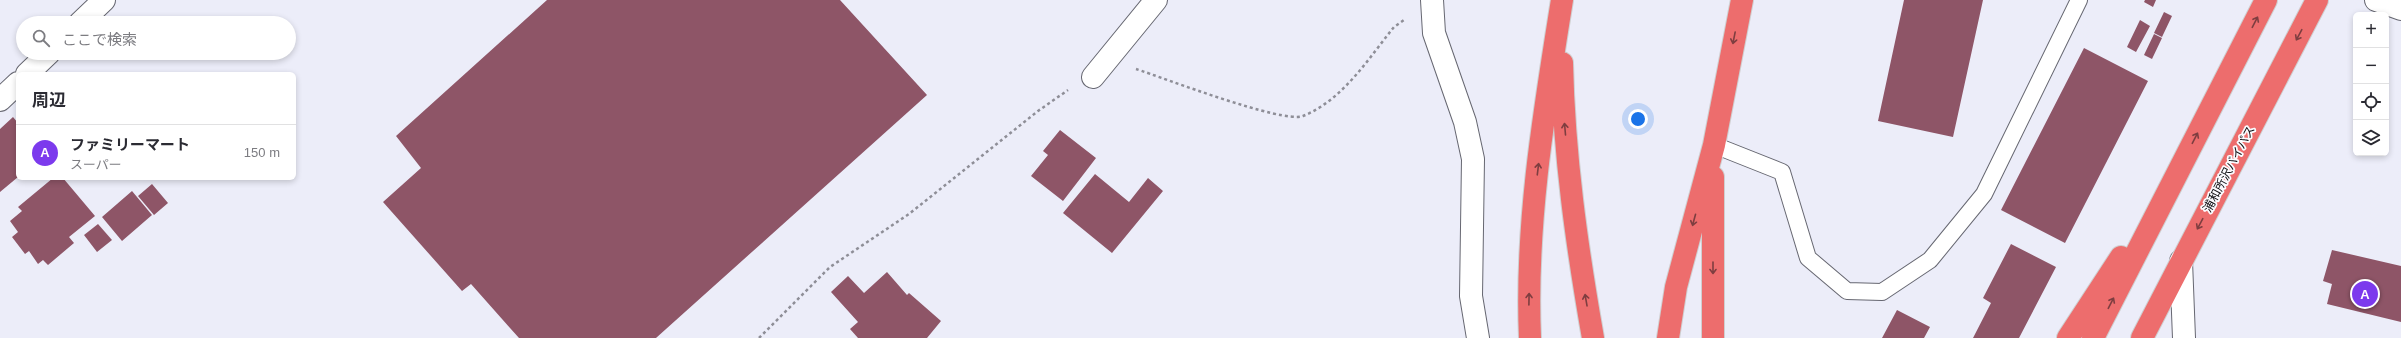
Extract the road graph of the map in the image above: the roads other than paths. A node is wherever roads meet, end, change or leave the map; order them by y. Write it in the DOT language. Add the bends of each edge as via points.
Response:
graph roads {
  1 [pos="104,0"];
  2 [pos="1156,0"];
  3 [pos="1563,0"];
  4 [pos="1742,0"];
  5 [pos="2079,0"];
  6 [pos="2266,0"];
  7 [pos="2317,0"];
  8 [pos="2376,0"];
  9 [pos="1432,1"];
  10 [pos="2401,9"];
  11 [pos="87,16"];
  12 [pos="42,60"];
  13 [pos="29,72"];
  14 [pos="1093,77"];
  15 [pos="16,85"];
  16 [pos="0,100"];
  17 [pos="1714,145"];
  18 [pos="2182,163"];
  19 [pos="2181,260"];
  20 [pos="1478,338"];
  21 [pos="1530,338"];
  22 [pos="1593,338"];
  23 [pos="1668,338"];
  24 [pos="1713,338"];
  25 [pos="2068,338"];
  26 [pos="2093,338"];
  27 [pos="2142,338"];
  28 [pos="2184,338"];
  1 -- 11 [label="street"];
  2 -- 14 [label="street"];
  21 -- 3 [label="highway, one-way" via="1530,248 1546,100"];
  22 -- 3 [label="highway, one-way" via="1580,262 1565,128"];
  4 -- 17 [label="highway, one-way"];
  5 -- 17 [label="lane" via="1984,194 1930,260 1882,292 1847,292 1808,258 1782,172"];
  18 -- 6 [label="highway, one-way"];
  7 -- 19 [label="highway, 浦和所沢バイパス, one-way"];
  8 -- 10 [label="street"];
  9 -- 20 [label="street" via="1434,33 1465,122 1473,159 1471,296"];
  12 -- 13 [label="street"];
  15 -- 16 [label="street"];
  17 -- 23 [label="highway, one-way" via="1676,286"];
  17 -- 24 [label="highway, one-way"];
  18 -- 25 [label="highway"];
  26 -- 18 [label="highway, one-way"];
  19 -- 27 [label="highway, 浦和所沢バイパス"];
  19 -- 28 [label="street"];
}
